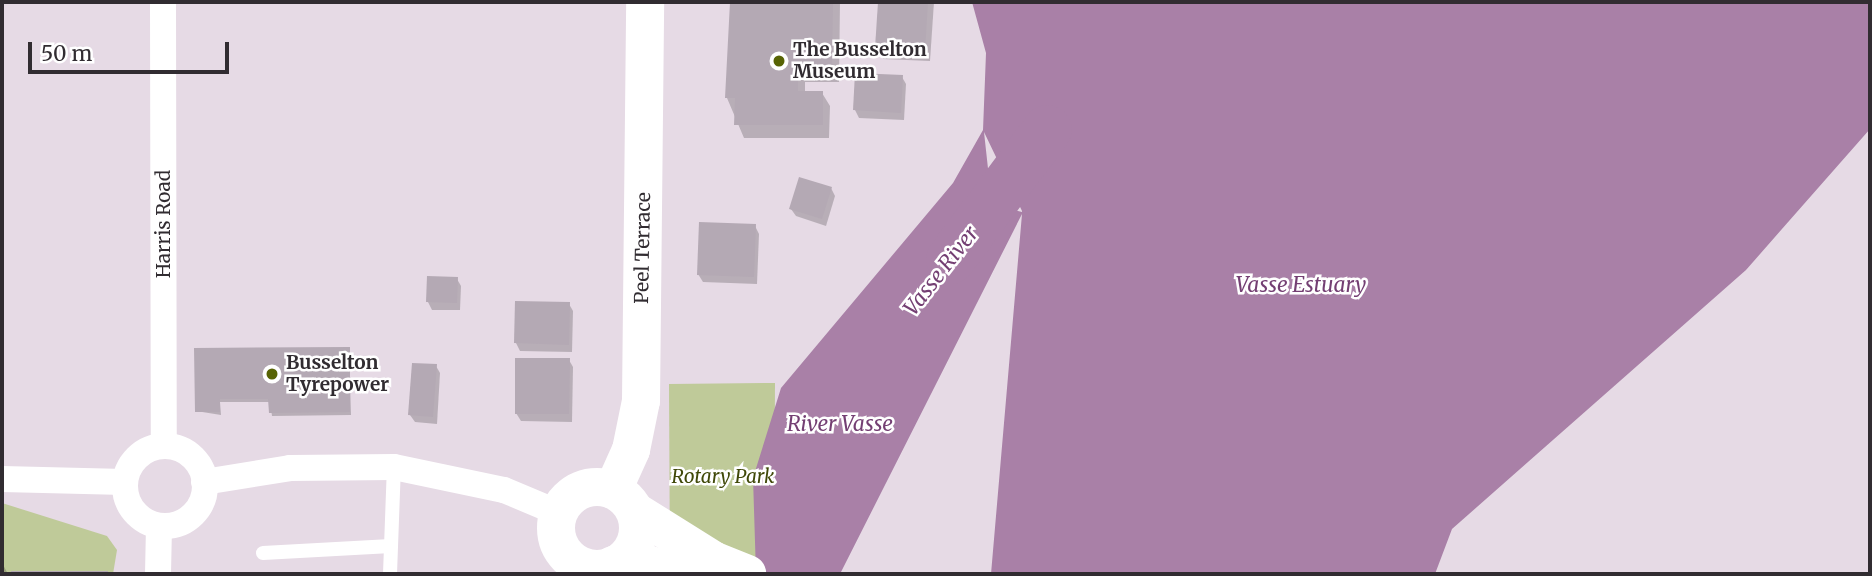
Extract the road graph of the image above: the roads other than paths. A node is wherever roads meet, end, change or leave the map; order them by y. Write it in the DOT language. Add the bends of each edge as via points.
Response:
graph roads {
  1 [pos="163,2"];
  2 [pos="645,2"];
  3 [pos="164,446"];
  4 [pos="394,467"];
  5 [pos="2,479"];
  6 [pos="125,482"];
  7 [pos="204,482"];
  8 [pos="624,500"];
  9 [pos="559,513"];
  10 [pos="159,526"];
  11 [pos="391,546"];
  12 [pos="263,552"];
  13 [pos="592,569"];
  14 [pos="738,571"];
  15 [pos="158,574"];
  16 [pos="390,574"];
  17 [pos="680,574"];
  1 -- 3 [label="street, Harris Road"];
  2 -- 8 [label="main road, Peel Terrace" via="641,401"];
  3 -- 6 [label="street" via="147,450 132,462"];
  3 -- 7 [label="street" via="193,457"];
  4 -- 7 [label="street" via="290,468"];
  4 -- 9 [label="street" via="504,489"];
  4 -- 11 [label="lane"];
  5 -- 6 [label="street"];
  6 -- 10 [label="street" via="127,502 135,514"];
  7 -- 10 [label="street" via="194,513 183,522"];
  8 -- 9 [label="main road" via="587,488 575,493"];
  8 -- 13 [label="main road" via="638,523 632,549"];
  8 -- 14 [label="main road"];
  9 -- 13 [label="main road" via="560,545"];
  10 -- 15 [label="street"];
  11 -- 12 [label="lane"];
  11 -- 16 [label="lane"];
  13 -- 17 [label="main road" via="648,564"];
}
